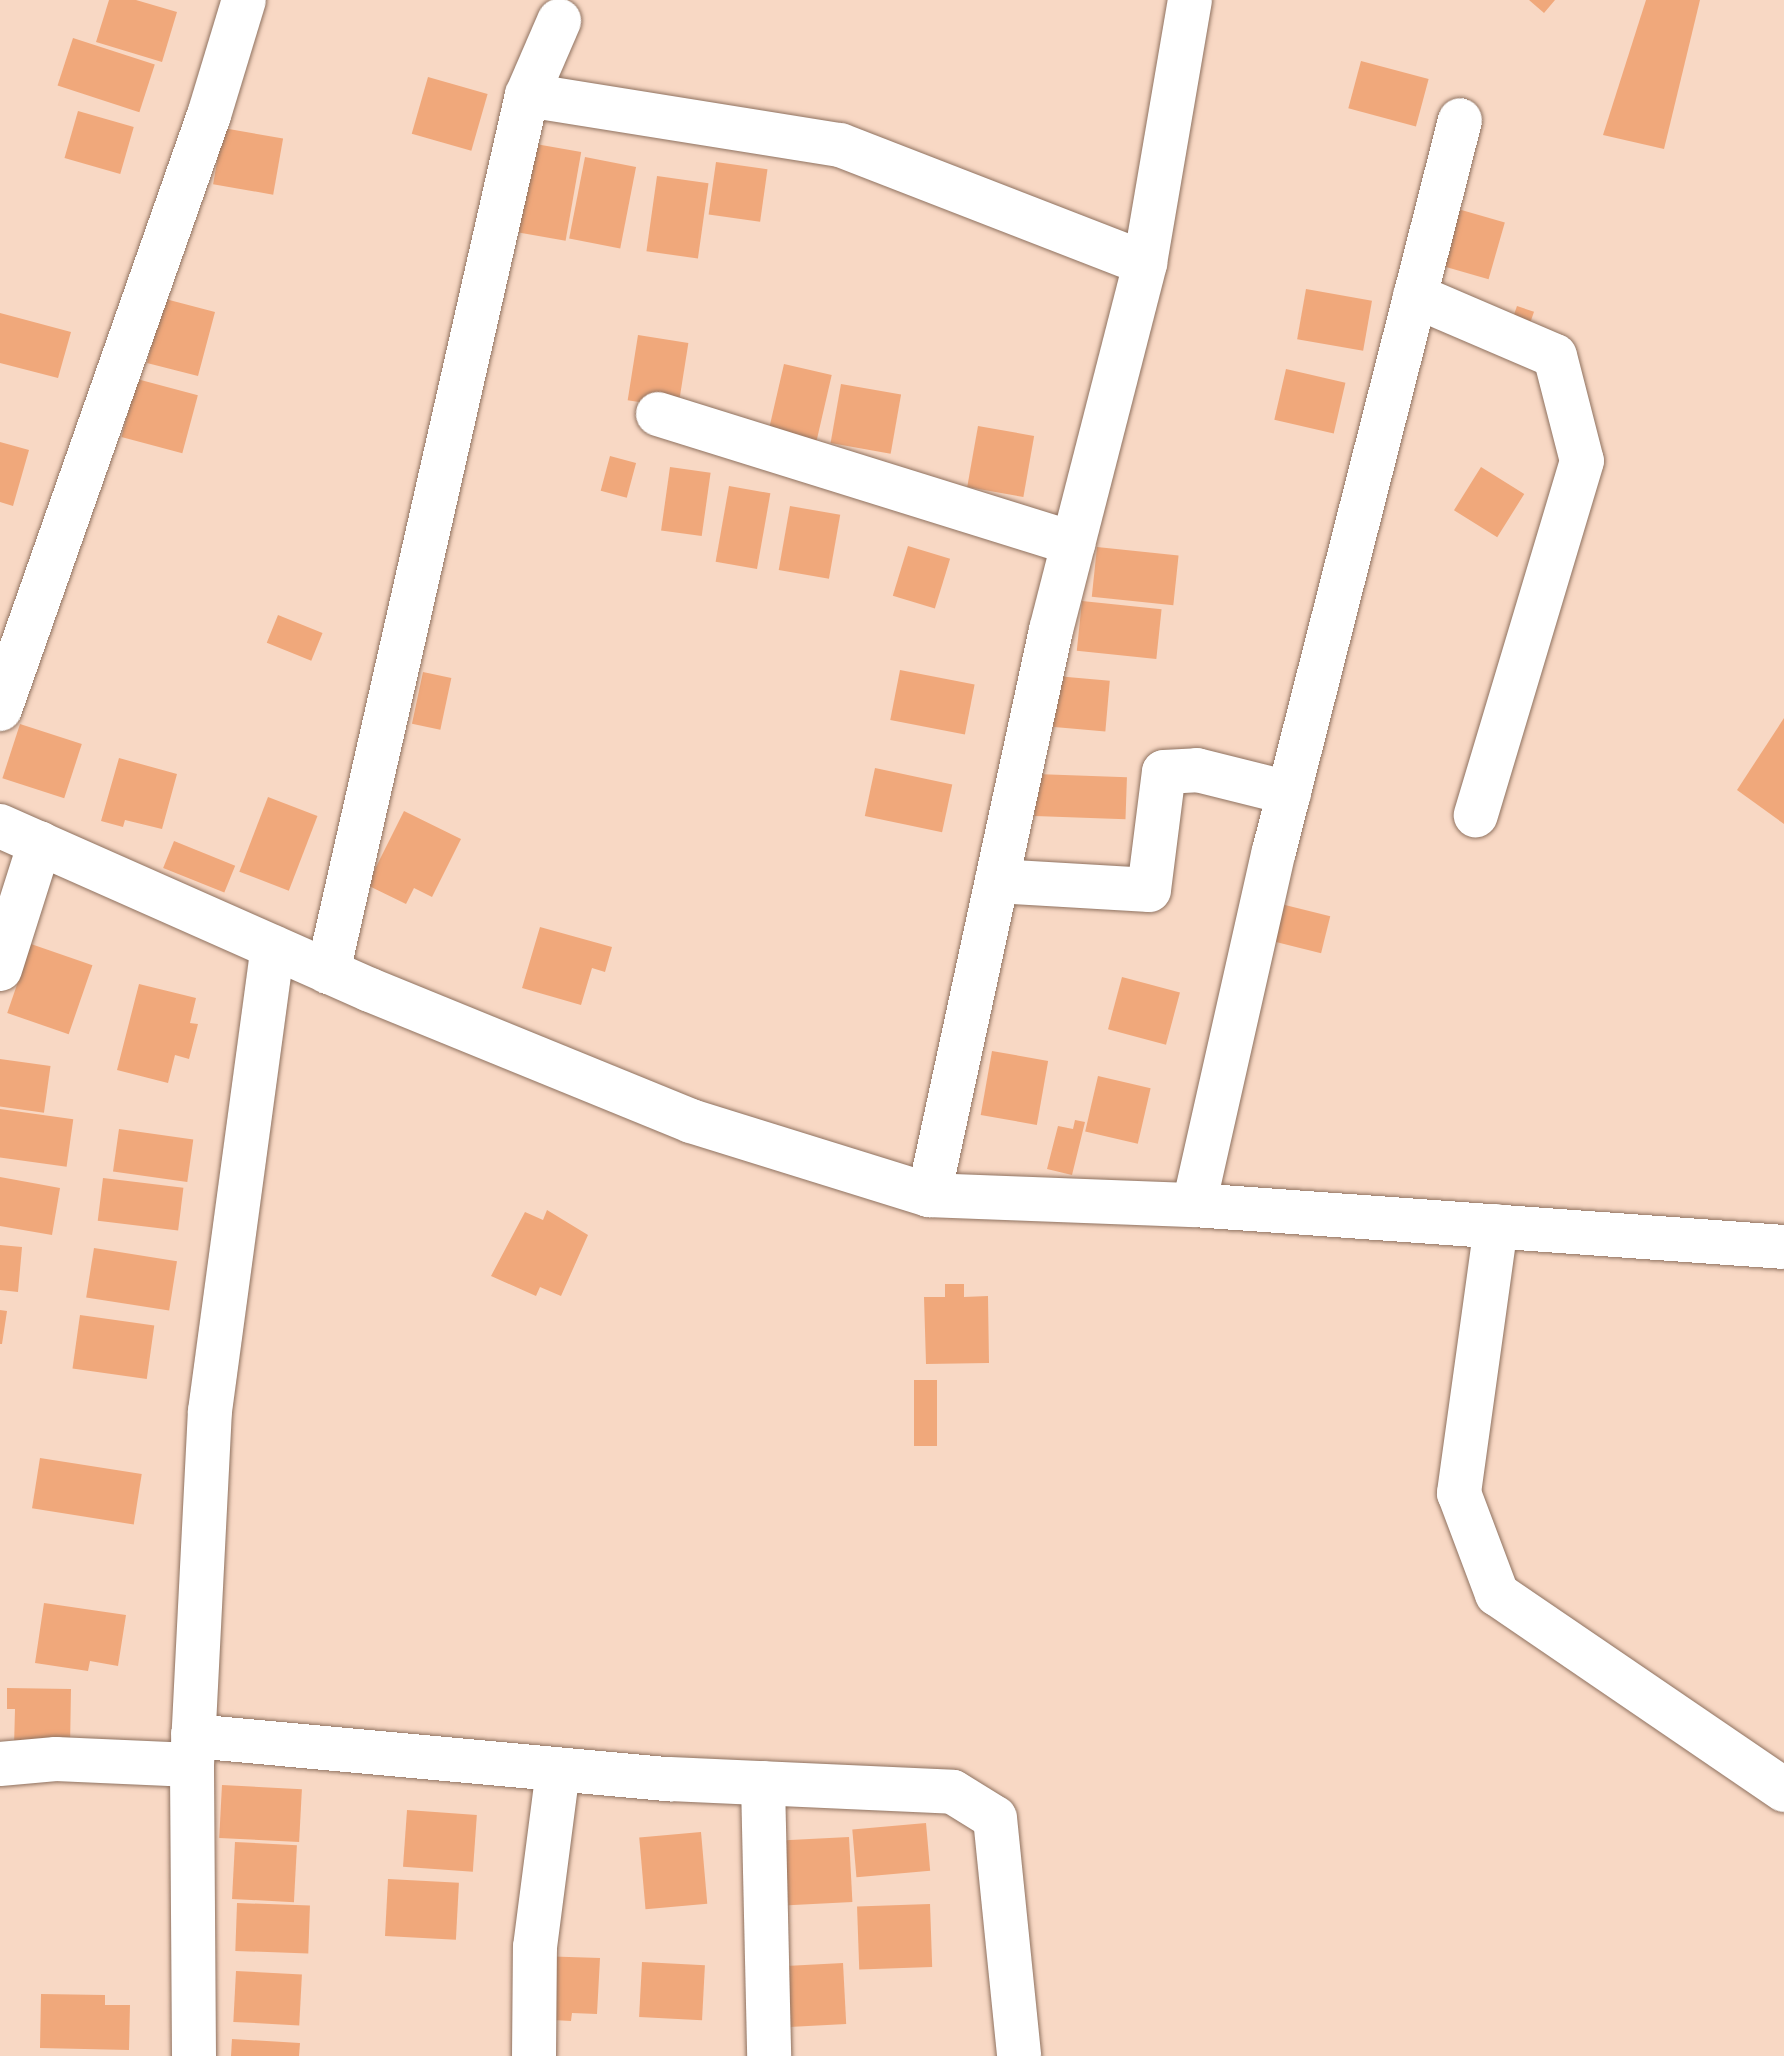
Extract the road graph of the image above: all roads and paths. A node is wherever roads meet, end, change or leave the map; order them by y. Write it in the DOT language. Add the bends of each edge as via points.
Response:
graph roads {
  1 [pos="244,0"];
  2 [pos="1190,0"];
  3 [pos="559,21"];
  4 [pos="527,95"];
  5 [pos="1460,120"];
  6 [pos="1145,263"];
  7 [pos="1415,296"];
  8 [pos="658,414"];
  9 [pos="1073,543"];
  10 [pos="0,709"];
  11 [pos="1289,793"];
  12 [pos="1476,815"];
  13 [pos="0,826"];
  14 [pos="40,843"];
  15 [pos="997,881"];
  16 [pos="273,947"];
  17 [pos="0,969"];
  18 [pos="328,972"];
  19 [pos="929,1195"];
  20 [pos="1194,1205"];
  21 [pos="1496,1226"];
  22 [pos="1784,1247"];
  23 [pos="192,1750"];
  24 [pos="0,1764"];
  25 [pos="558,1769"];
  26 [pos="763,1783"];
  27 [pos="1784,1790"];
  28 [pos="194,2056"];
  29 [pos="534,2056"];
  30 [pos="769,2056"];
  31 [pos="1019,2056"];
  1 -- 10 [label="street" via="209,115"];
  2 -- 6 [label="street"];
  3 -- 4 [label="street"];
  4 -- 6 [label="street" via="840,145"];
  4 -- 18 [label="street"];
  5 -- 7 [label="street"];
  6 -- 9 [label="street"];
  7 -- 11 [label="street"];
  7 -- 12 [label="street" via="1555,356 1582,461"];
  8 -- 9 [label="street"];
  9 -- 15 [label="street"];
  11 -- 15 [label="street" via="1197,770 1164,772 1149,890"];
  11 -- 20 [label="street"];
  13 -- 14 [label="street"];
  14 -- 16 [label="street"];
  14 -- 17 [label="street"];
  15 -- 19 [label="street"];
  16 -- 18 [label="street"];
  16 -- 23 [label="street" via="210,1411"];
  18 -- 19 [label="street" via="691,1121"];
  19 -- 20 [label="street"];
  20 -- 21 [label="street"];
  21 -- 22 [label="street"];
  21 -- 27 [label="street" via="1459,1493 1497,1594"];
  23 -- 24 [label="street"];
  23 -- 25 [label="street"];
  23 -- 28 [label="street"];
  25 -- 26 [label="street"];
  25 -- 29 [label="street" via="535,1947"];
  26 -- 30 [label="street"];
  26 -- 31 [label="street" via="953,1792 995,1818"];
}
